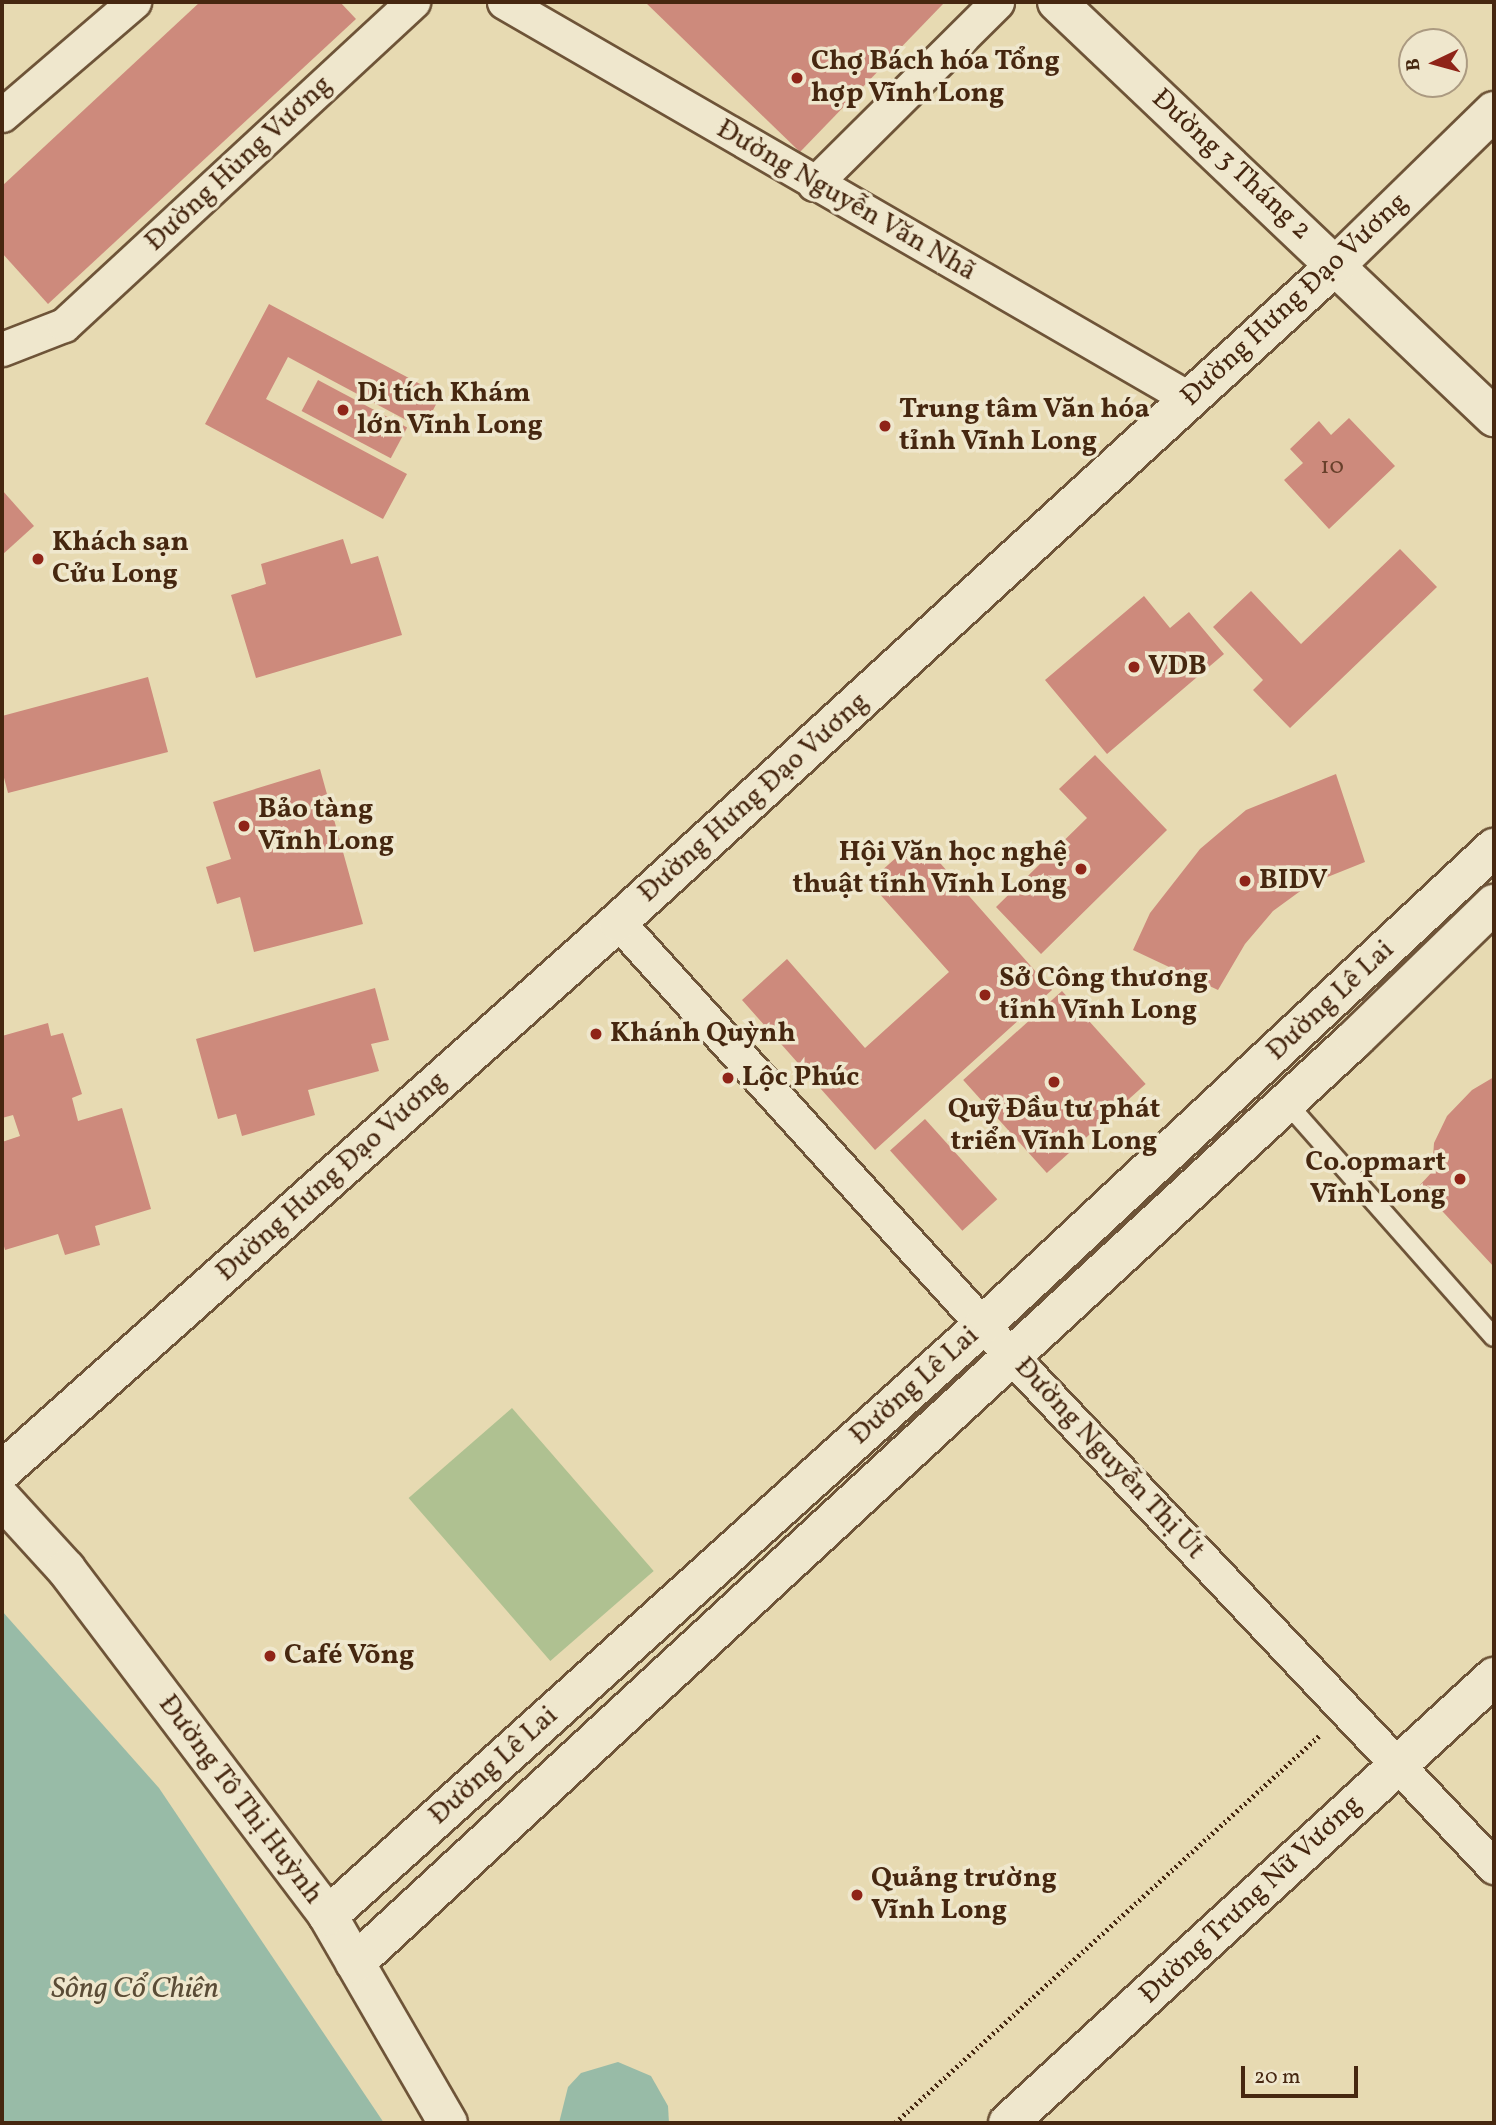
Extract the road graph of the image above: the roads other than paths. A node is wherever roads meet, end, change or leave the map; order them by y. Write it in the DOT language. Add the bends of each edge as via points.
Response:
graph roads {
  1 [pos="134,2"];
  2 [pos="414,2"];
  3 [pos="504,2"];
  4 [pos="997,2"];
  5 [pos="1057,2"];
  6 [pos="1494,111"];
  7 [pos="2,115"];
  8 [pos="814,184"];
  9 [pos="1337,264"];
  10 [pos="2,349"];
  11 [pos="1190,399"];
  12 [pos="1494,417"];
  13 [pos="1494,848"];
  14 [pos="1494,904"];
  15 [pos="618,922"];
  16 [pos="1284,1101"];
  17 [pos="984,1324"];
  18 [pos="1494,1337"];
  19 [pos="1012,1357"];
  20 [pos="2,1471"];
  21 [pos="2,1499"];
  22 [pos="1494,1676"];
  23 [pos="1399,1764"];
  24 [pos="1494,1867"];
  25 [pos="328,1916"];
  26 [pos="355,1963"];
  27 [pos="448,2123"];
  28 [pos="1008,2123"];
  1 -- 7 [label="street"];
  2 -- 10 [label="street, Đường Hùng Vương" via="64,326"];
  3 -- 8 [label="street, Đường Nguyễn Văn Nhã"];
  4 -- 8 [label="street"];
  5 -- 9 [label="street, Đường 3 Tháng 2"];
  6 -- 9 [label="street, Đường Hưng Đạo Vương"];
  8 -- 11 [label="street, Đường Nguyễn Văn Nhã"];
  9 -- 11 [label="street, Đường Hưng Đạo Vương"];
  9 -- 12 [label="street, Đường 3 Tháng 2"];
  11 -- 15 [label="street, Đường Hưng Đạo Vương"];
  13 -- 17 [label="street, Đường Lê Lai"];
  14 -- 16 [label="street, Đường Lê Lai"];
  15 -- 17 [label="street, Đường Nguyễn Thị Út"];
  15 -- 20 [label="street, Đường Hưng Đạo Vương"];
  16 -- 18 [label="lane"];
  16 -- 19 [label="street, Đường Lê Lai"];
  17 -- 19 [label="street, Đường Nguyễn Thị Út"];
  17 -- 25 [label="street, Đường Lê Lai"];
  19 -- 23 [label="street, Đường Nguyễn Thị Út"];
  19 -- 26 [label="street, Đường Lê Lai"];
  21 -- 25 [label="street, Đường Tô Thị Huỳnh" via="66,1569"];
  22 -- 23 [label="street, Đường Trưng Nữ Vương"];
  23 -- 24 [label="street, Đường Nguyễn Thị Út"];
  23 -- 28 [label="street, Đường Trưng Nữ Vương"];
  25 -- 26 [label="street, Đường Tô Thị Huỳnh"];
  26 -- 27 [label="street, Đường Tô Thị Huỳnh"];
}
